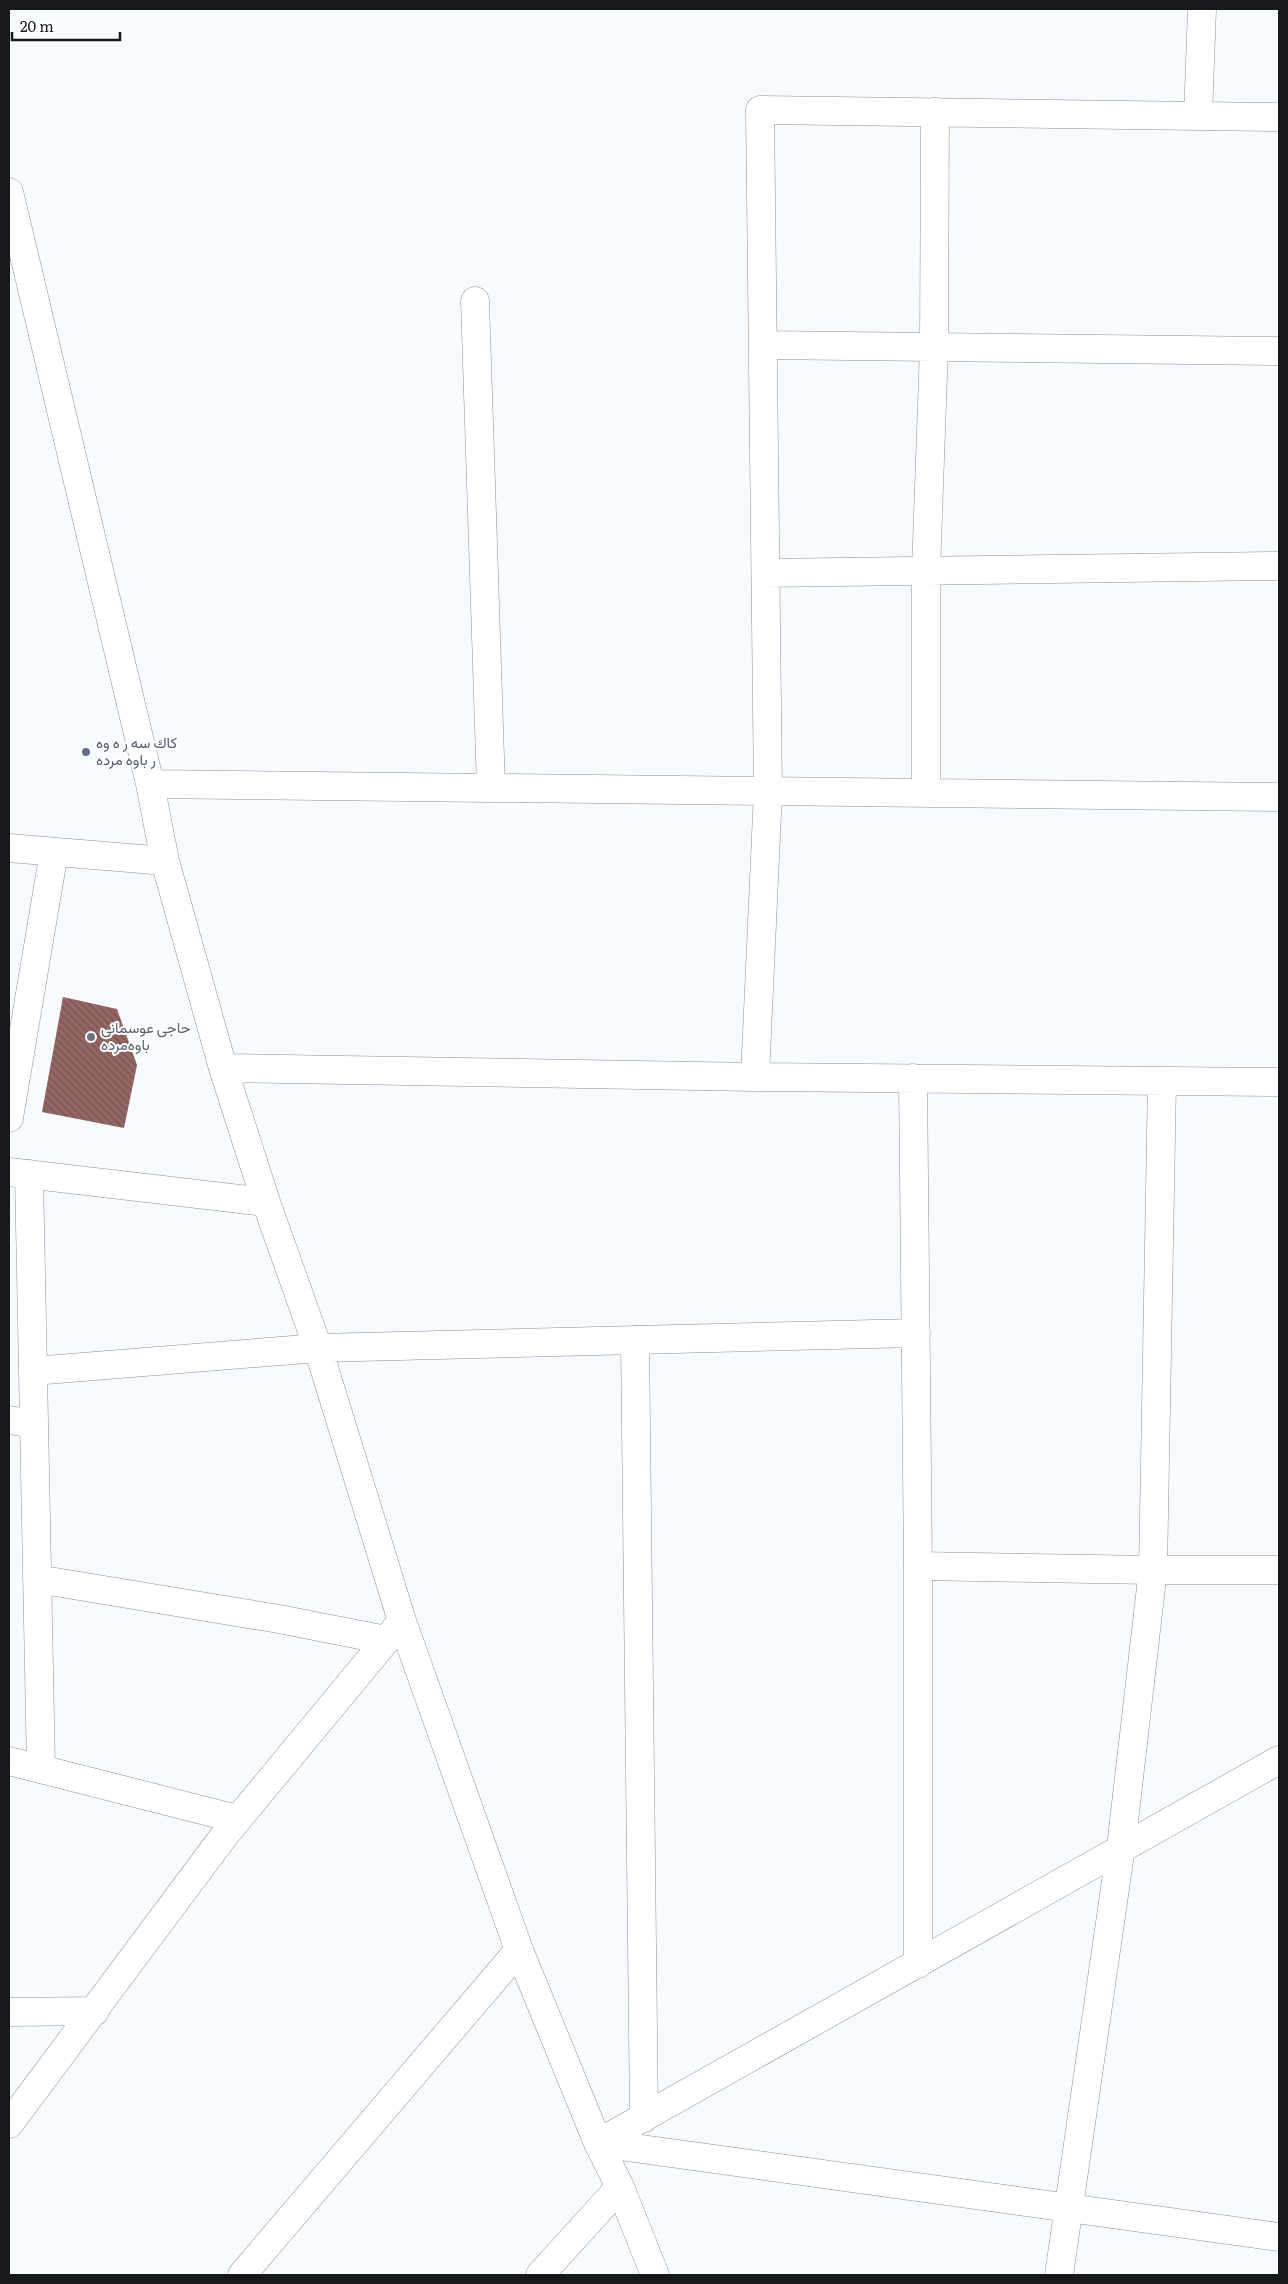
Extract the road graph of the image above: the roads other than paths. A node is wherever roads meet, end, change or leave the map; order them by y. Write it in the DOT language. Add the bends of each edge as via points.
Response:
graph roads {
  1 [pos="1202,9"];
  2 [pos="935,112"];
  3 [pos="1198,116"];
  4 [pos="1279,117"];
  5 [pos="9,192"];
  6 [pos="12,226"];
  7 [pos="475,301"];
  8 [pos="764,345"];
  9 [pos="934,347"];
  10 [pos="1279,351"];
  11 [pos="1279,566"];
  12 [pos="926,571"];
  13 [pos="766,573"];
  14 [pos="150,784"];
  15 [pos="492,788"];
  16 [pos="768,792"];
  17 [pos="926,793"];
  18 [pos="1279,797"];
  19 [pos="9,848"];
  20 [pos="54,852"];
  21 [pos="165,861"];
  22 [pos="223,1068"];
  23 [pos="755,1077"];
  24 [pos="913,1078"];
  25 [pos="1162,1082"];
  26 [pos="1279,1082"];
  27 [pos="9,1118"];
  28 [pos="19,1173"];
  29 [pos="266,1202"];
  30 [pos="916,1333"];
  31 [pos="635,1340"];
  32 [pos="318,1348"];
  33 [pos="33,1372"];
  34 [pos="21,1422"];
  35 [pos="918,1566"];
  36 [pos="1153,1570"];
  37 [pos="1279,1570"];
  38 [pos="37,1579"];
  39 [pos="394,1630"];
  40 [pos="1279,1760"];
  41 [pos="9,1761"];
  42 [pos="41,1769"];
  43 [pos="237,1820"];
  44 [pos="1121,1847"];
  45 [pos="519,1950"];
  46 [pos="918,1964"];
  47 [pos="95,2011"];
  48 [pos="9,2012"];
  49 [pos="644,2118"];
  50 [pos="9,2124"];
  51 [pos="598,2144"];
  52 [pos="620,2187"];
  53 [pos="1069,2208"];
  54 [pos="1279,2237"];
  55 [pos="242,2275"];
  56 [pos="540,2275"];
  57 [pos="655,2275"];
  58 [pos="1059,2275"];
  1 -- 3 [label="street"];
  2 -- 3 [label="street"];
  2 -- 8 [label="street" via="760,110"];
  2 -- 9 [label="street"];
  3 -- 4 [label="street"];
  5 -- 6 [label="street"];
  6 -- 14 [label="street"];
  7 -- 15 [label="street"];
  8 -- 9 [label="street"];
  8 -- 13 [label="street"];
  9 -- 10 [label="street"];
  9 -- 12 [label="street"];
  11 -- 12 [label="street"];
  12 -- 13 [label="street"];
  12 -- 17 [label="street"];
  13 -- 16 [label="street"];
  14 -- 15 [label="street"];
  14 -- 21 [label="street"];
  15 -- 16 [label="street"];
  16 -- 17 [label="street"];
  16 -- 23 [label="street"];
  17 -- 18 [label="street"];
  19 -- 20 [label="street"];
  20 -- 21 [label="street"];
  20 -- 27 [label="street"];
  21 -- 22 [label="street"];
  22 -- 23 [label="street"];
  22 -- 29 [label="street"];
  23 -- 24 [label="street"];
  24 -- 25 [label="street"];
  24 -- 30 [label="street"];
  25 -- 26 [label="street"];
  25 -- 36 [label="street"];
  28 -- 29 [label="street"];
  28 -- 33 [label="street"];
  29 -- 32 [label="street"];
  30 -- 31 [label="street"];
  30 -- 35 [label="street"];
  31 -- 32 [label="street"];
  31 -- 49 [label="street"];
  32 -- 33 [label="street"];
  32 -- 39 [label="street"];
  33 -- 34 [label="street"];
  34 -- 38 [label="street"];
  35 -- 36 [label="street"];
  35 -- 46 [label="street"];
  36 -- 37 [label="street"];
  36 -- 44 [label="street"];
  38 -- 39 [label="street" via="278,1619"];
  38 -- 42 [label="street"];
  39 -- 43 [label="street"];
  39 -- 45 [label="street"];
  40 -- 44 [label="street"];
  41 -- 42 [label="street"];
  42 -- 43 [label="street"];
  43 -- 47 [label="street"];
  44 -- 46 [label="street"];
  44 -- 53 [label="street"];
  45 -- 51 [label="street"];
  45 -- 55 [label="street"];
  46 -- 49 [label="street"];
  47 -- 48 [label="street"];
  47 -- 50 [label="street"];
  49 -- 51 [label="street"];
  51 -- 52 [label="street"];
  51 -- 53 [label="street"];
  52 -- 56 [label="street"];
  52 -- 57 [label="street"];
  53 -- 54 [label="street"];
  53 -- 58 [label="street"];
}
